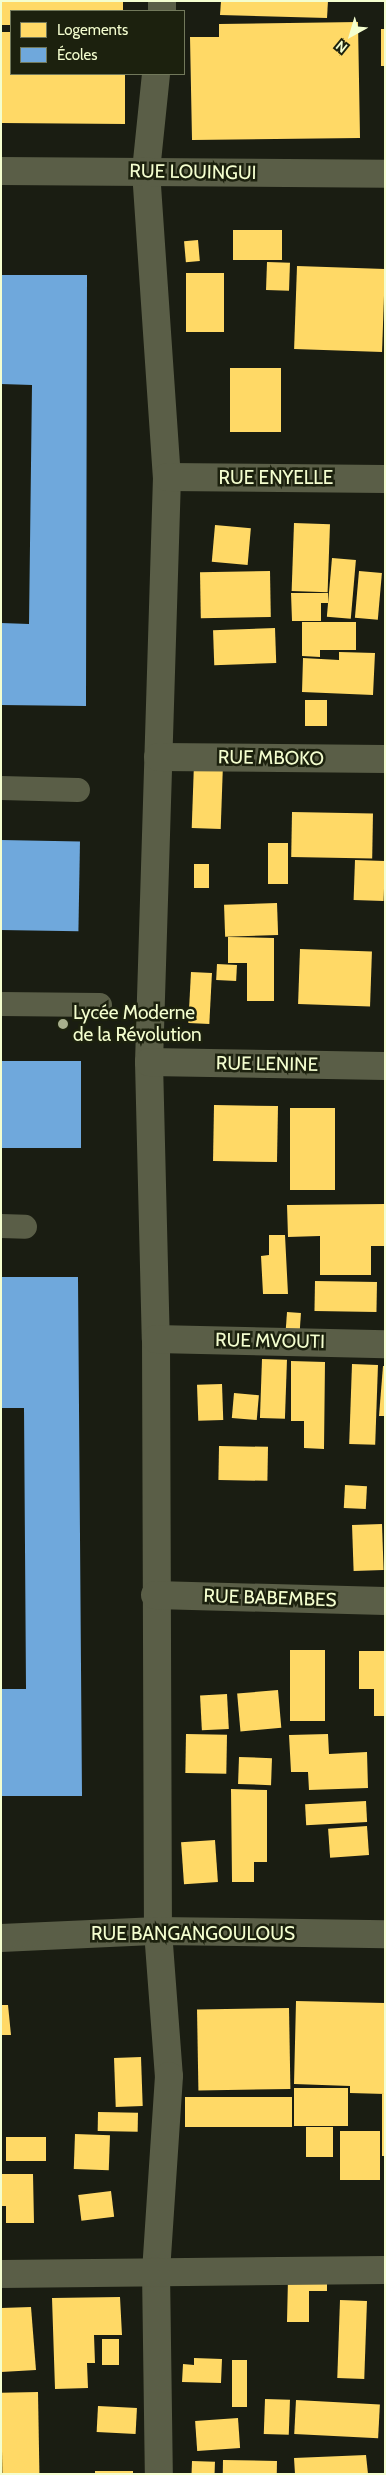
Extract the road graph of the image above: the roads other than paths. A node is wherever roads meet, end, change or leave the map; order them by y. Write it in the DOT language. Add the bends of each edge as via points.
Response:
graph roads {
  1 [pos="156,75"];
  2 [pos="1,171"];
  3 [pos="146,171"];
  4 [pos="385,174"];
  5 [pos="167,477"];
  6 [pos="385,479"];
  7 [pos="158,757"];
  8 [pos="385,759"];
  9 [pos="1,788"];
  10 [pos="78,790"];
  11 [pos="1,1004"];
  12 [pos="100,1005"];
  13 [pos="149,1062"];
  14 [pos="385,1066"];
  15 [pos="1,1226"];
  16 [pos="24,1227"];
  17 [pos="156,1339"];
  18 [pos="385,1344"];
  19 [pos="155,1595"];
  20 [pos="385,1601"];
  21 [pos="158,1931"];
  22 [pos="385,1934"];
  23 [pos="1,1938"];
  24 [pos="385,2270"];
  25 [pos="156,2271"];
  26 [pos="1,2274"];
  27 [pos="159,2474"];
  1 -- 3 [label="street"];
  2 -- 3 [label="street, RUE LOUINGUI"];
  3 -- 4 [label="street, RUE LOUINGUI"];
  3 -- 5 [label="street"];
  5 -- 6 [label="street, RUE ENYELLE"];
  5 -- 7 [label="street"];
  7 -- 8 [label="street, RUE MBOKO"];
  7 -- 13 [label="street"];
  9 -- 10 [label="lane"];
  11 -- 12 [label="lane"];
  13 -- 14 [label="street, RUE LENINE"];
  13 -- 17 [label="street"];
  15 -- 16 [label="lane"];
  17 -- 18 [label="street, RUE MVOUTI"];
  17 -- 19 [label="street"];
  19 -- 20 [label="street, RUE BABEMBES"];
  19 -- 21 [label="street"];
  21 -- 22 [label="street, RUE BANGANGOULOUS"];
  21 -- 23 [label="street, RUE BANGANGOULOUS"];
  21 -- 25 [label="street" via="169,2076"];
  24 -- 25 [label="street"];
  25 -- 26 [label="street"];
  25 -- 27 [label="street"];
}
